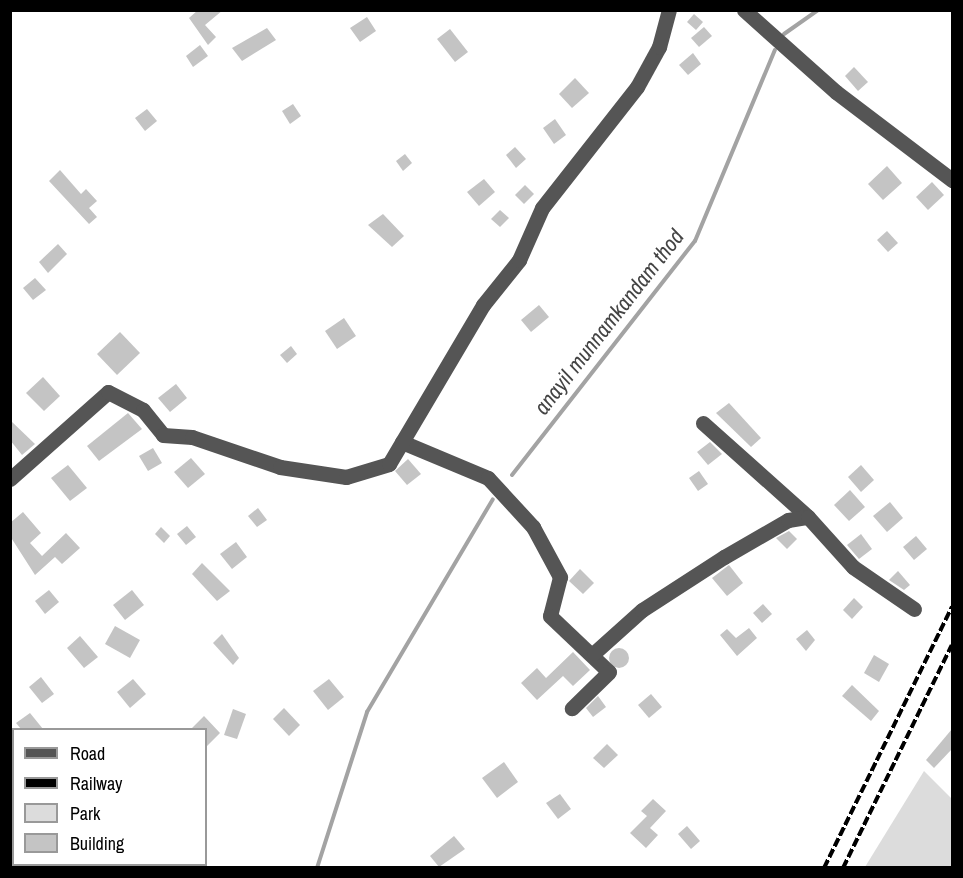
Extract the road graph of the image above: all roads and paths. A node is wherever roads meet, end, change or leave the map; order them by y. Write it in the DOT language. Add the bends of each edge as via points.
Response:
graph roads {
  1 [pos="669,10"];
  2 [pos="744,10"];
  3 [pos="952,180"];
  4 [pos="703,423"];
  5 [pos="402,442"];
  6 [pos="10,479"];
  7 [pos="808,517"];
  8 [pos="914,609"];
  9 [pos="594,653"];
  10 [pos="572,708"];
  1 -- 5 [label="street" via="659,47 637,87 542,208 519,260 483,304"];
  2 -- 3 [label="street" via="836,92"];
  4 -- 7 [label="street"];
  5 -- 6 [label="street" via="389,464 346,477 309,474 192,437 163,435 143,410 108,392"];
  5 -- 9 [label="street" via="488,478 533,527 560,577 550,616"];
  7 -- 8 [label="street" via="853,567"];
  7 -- 9 [label="street" via="788,520 724,556 642,610"];
  9 -- 10 [label="street" via="609,672"];
}
